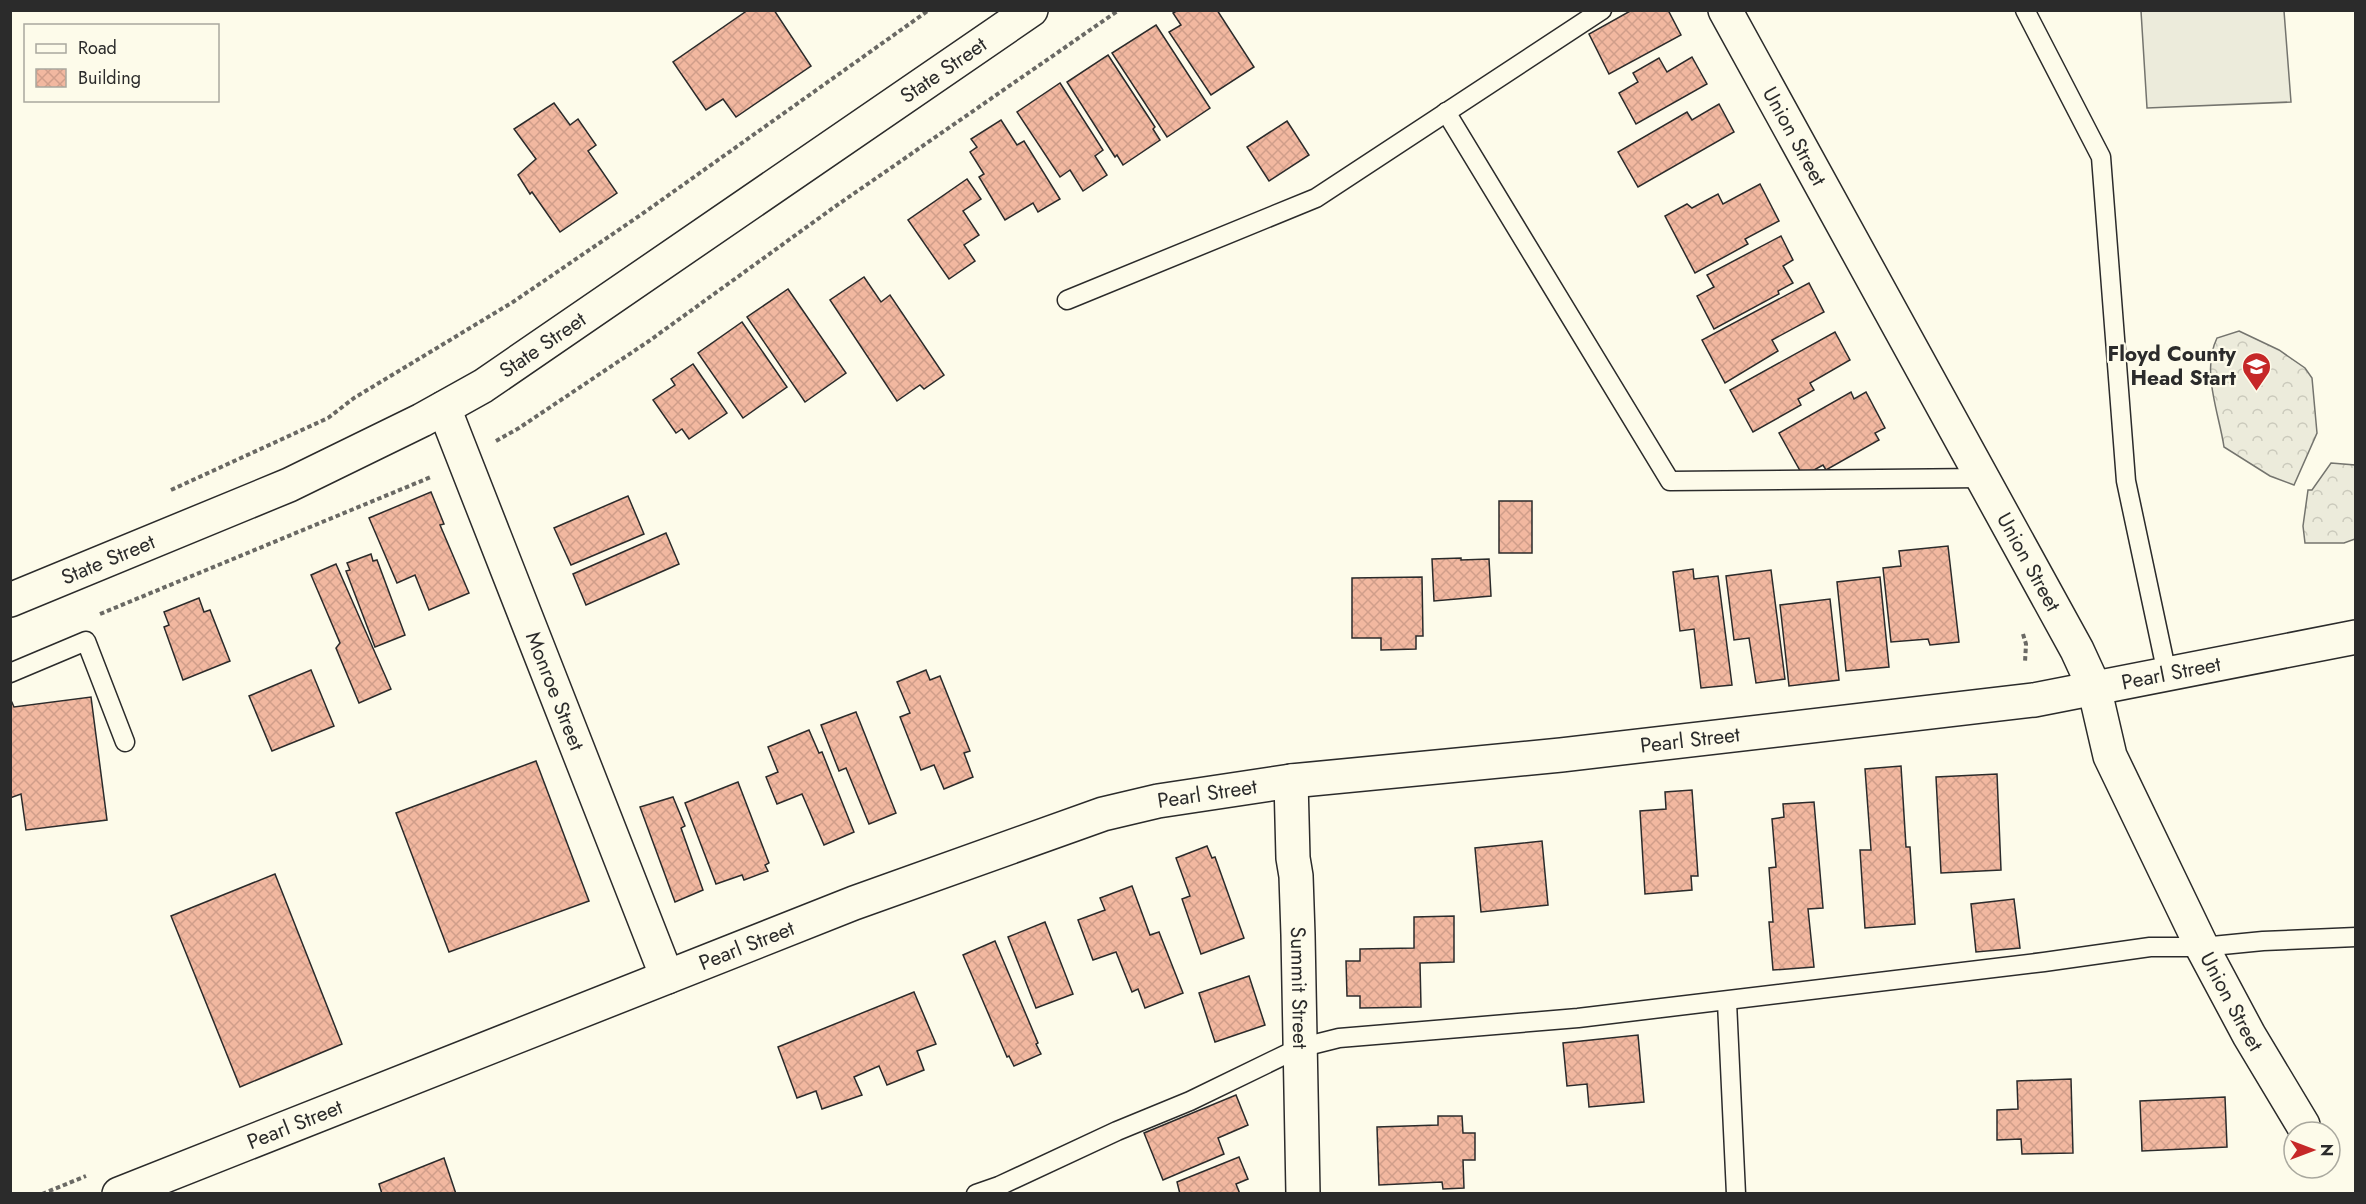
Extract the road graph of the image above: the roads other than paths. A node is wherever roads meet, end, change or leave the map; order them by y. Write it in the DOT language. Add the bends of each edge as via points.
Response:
graph roads {
  1 [pos="1031,10"];
  2 [pos="1602,10"];
  3 [pos="1725,10"];
  4 [pos="2025,10"];
  5 [pos="1446,112"];
  6 [pos="1066,300"];
  7 [pos="444,408"];
  8 [pos="1982,478"];
  9 [pos="10,600"];
  10 [pos="2355,637"];
  11 [pos="10,673"];
  12 [pos="2167,674"];
  13 [pos="2094,687"];
  14 [pos="125,742"];
  15 [pos="1291,781"];
  16 [pos="2355,937"];
  17 [pos="2202,947"];
  18 [pos="666,977"];
  19 [pos="1727,1002"];
  20 [pos="1299,1048"];
  21 [pos="2300,1120"];
  22 [pos="119,1194"];
  23 [pos="976,1194"];
  24 [pos="1303,1194"];
  25 [pos="1736,1194"];
  1 -- 7 [label="street, State Street" via="523,359"];
  2 -- 5 [label="lane"];
  3 -- 8 [label="street, Union Street"];
  4 -- 12 [label="lane" via="2102,157 2126,481"];
  5 -- 6 [label="lane" via="1316,198"];
  5 -- 8 [label="lane" via="1670,481"];
  7 -- 9 [label="street, State Street" via="289,485"];
  7 -- 18 [label="street, Monroe Street"];
  8 -- 13 [label="street, Union Street"];
  10 -- 12 [label="street, Pearl Street"];
  11 -- 14 [label="lane" via="86,641"];
  12 -- 13 [label="street, Pearl Street"];
  13 -- 15 [label="street, Pearl Street" via="2034,700 1748,734"];
  13 -- 17 [label="street, Union Street" via="2110,756"];
  15 -- 18 [label="street, Pearl Street" via="1158,801 1103,814 854,903"];
  15 -- 20 [label="street, Summit Street"];
  16 -- 17 [label="lane"];
  17 -- 19 [label="lane" via="2150,946"];
  17 -- 21 [label="street, Union Street"];
  18 -- 22 [label="street, Pearl Street"];
  19 -- 20 [label="lane" via="1339,1038"];
  19 -- 25 [label="lane"];
  20 -- 23 [label="lane" via="1190,1101"];
  20 -- 24 [label="street, Summit Street"];
}
